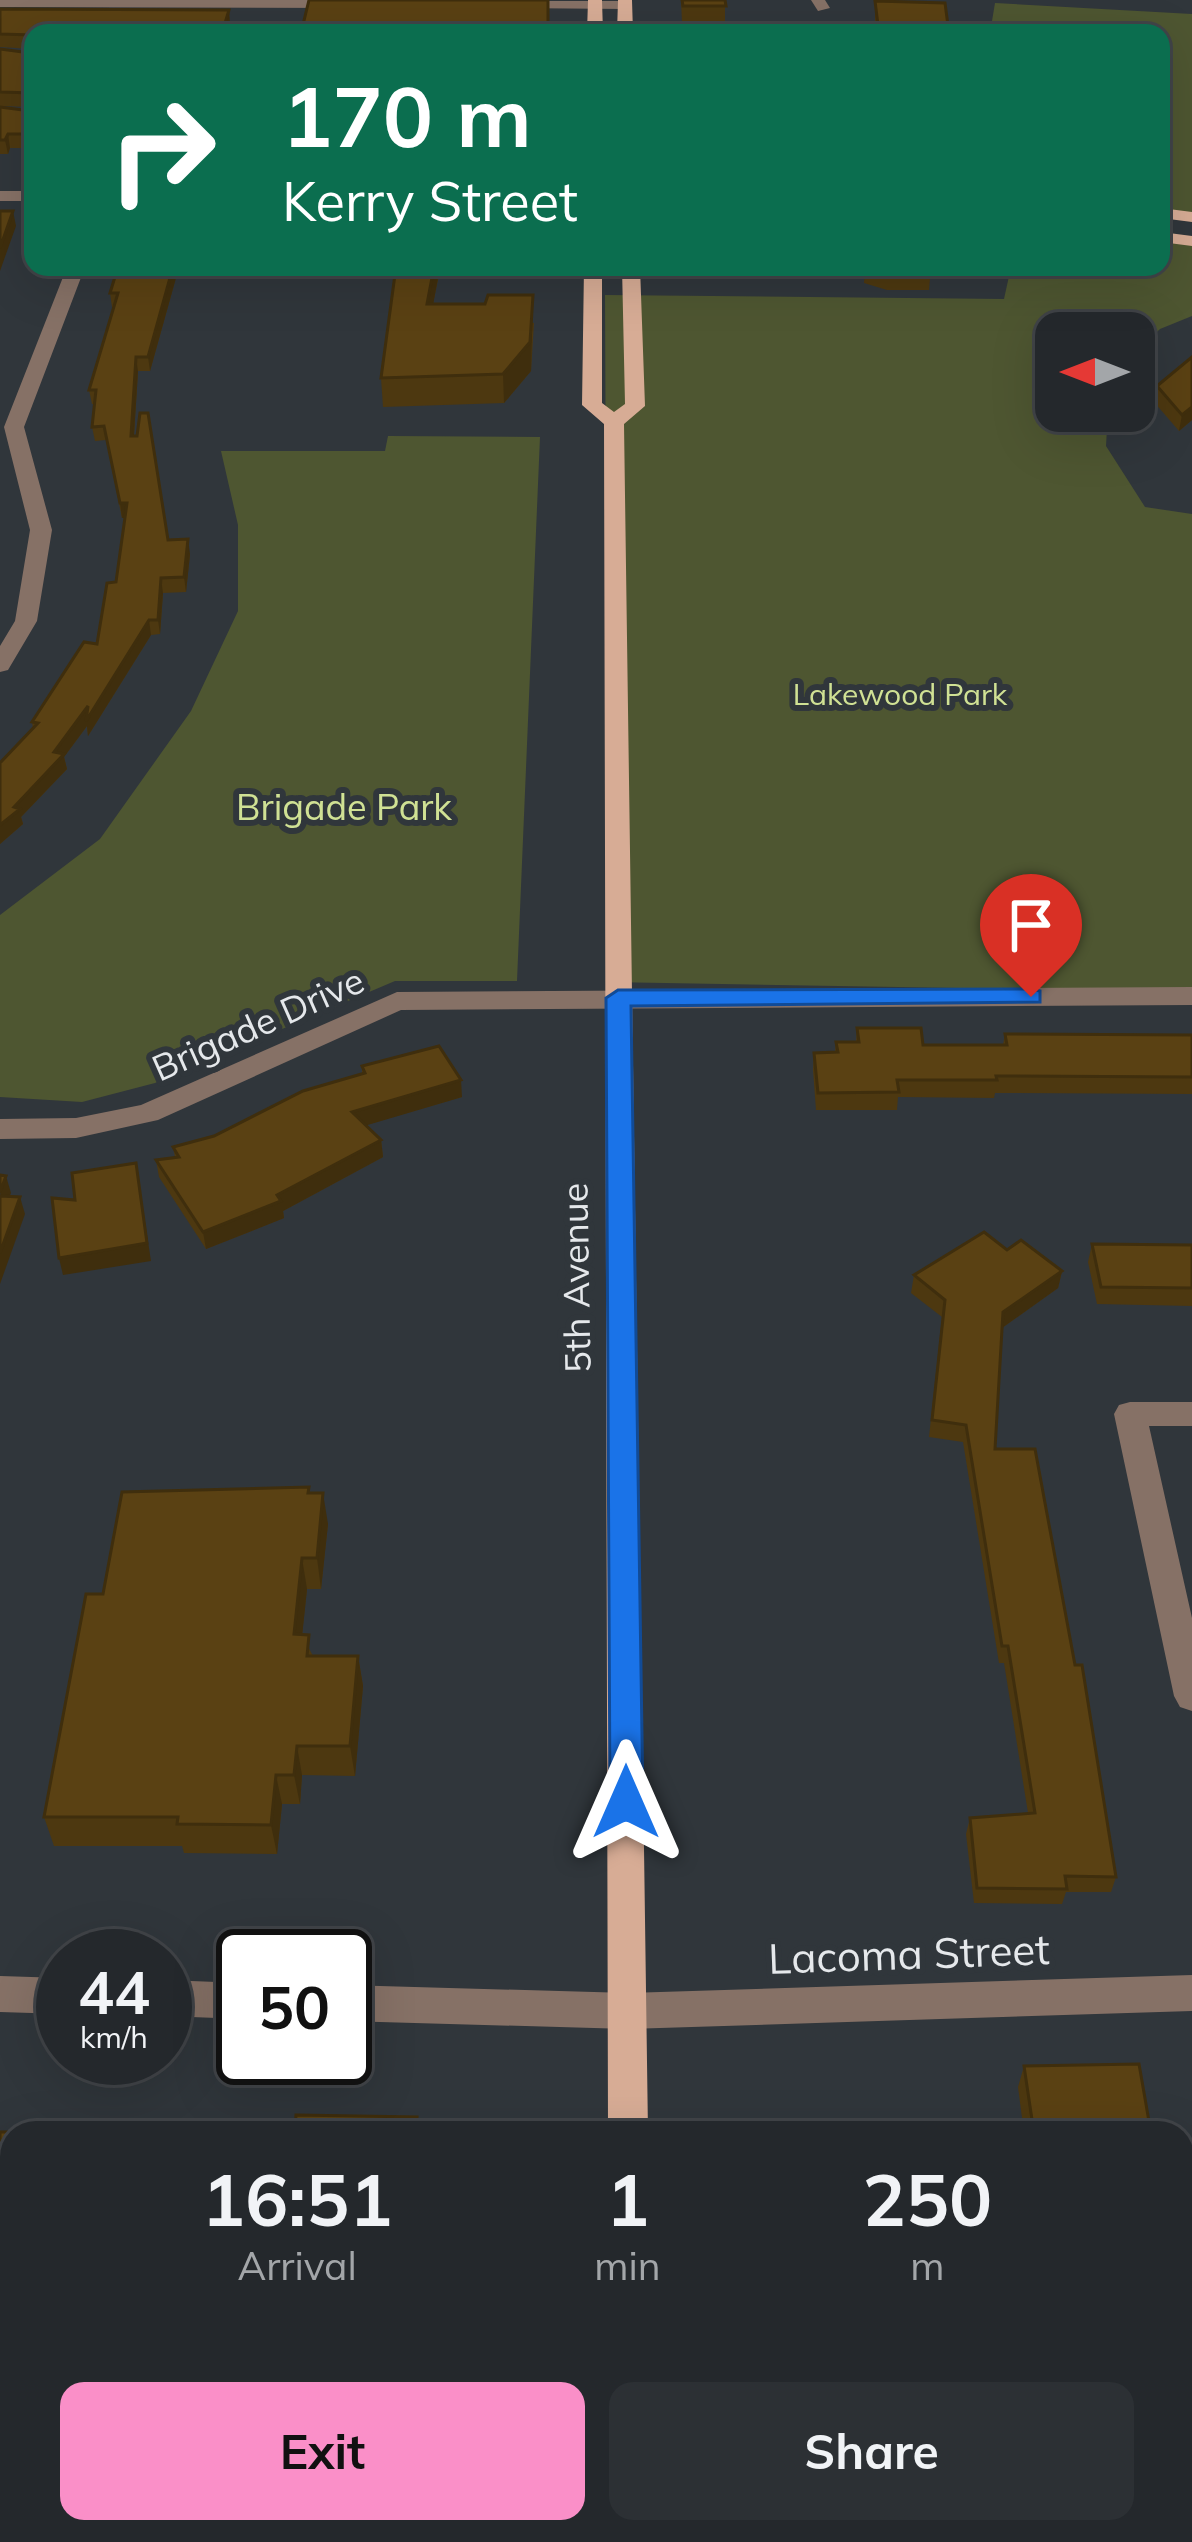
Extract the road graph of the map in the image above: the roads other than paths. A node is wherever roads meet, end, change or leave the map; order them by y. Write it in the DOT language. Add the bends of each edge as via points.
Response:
graph roads {
  1 [pos="595,2"];
  2 [pos="625,2"];
  3 [pos="0,4"];
  4 [pos="361,4"];
  5 [pos="499,4"];
  6 [pos="269,7"];
  7 [pos="72,276"];
  8 [pos="593,276"];
  9 [pos="631,276"];
  10 [pos="614,422"];
  11 [pos="7,427"];
  12 [pos="0,621"];
  13 [pos="26,621"];
  14 [pos="0,665"];
  15 [pos="1192,996"];
  16 [pos="618,998"];
  17 [pos="0,1129"];
  18 [pos="1192,1414"];
  19 [pos="1192,1696"];
  20 [pos="1192,1993"];
  21 [pos="0,1994"];
  22 [pos="36,1995"];
  23 [pos="372,2004"];
  24 [pos="628,2011"];
  25 [pos="628,2121"];
  1 -- 2 [label="street"];
  1 -- 5 [label="street"];
  3 -- 6 [label="street"];
  4 -- 6 [label="street"];
  7 -- 11 [label="street"];
  8 -- 10 [label="main road, 5th Avenue" via="592,406"];
  9 -- 10 [label="main road, 5th Avenue" via="634,406"];
  10 -- 16 [label="main road, 5th Avenue"];
  11 -- 13 [label="street" via="40,530"];
  12 -- 13 [label="street"];
  13 -- 14 [label="street"];
  15 -- 16 [label="street, Brigade Drive"];
  16 -- 17 [label="street, Brigade Drive" via="397,1001 148,1113 76,1128"];
  16 -- 24 [label="main road, 5th Avenue"];
  18 -- 19 [label="street" via="1130,1414"];
  20 -- 24 [label="street, Lacoma Street"];
  21 -- 22 [label="street"];
  23 -- 24 [label="street, Lacoma Street"];
  24 -- 25 [label="main road, 5th Avenue"];
}
